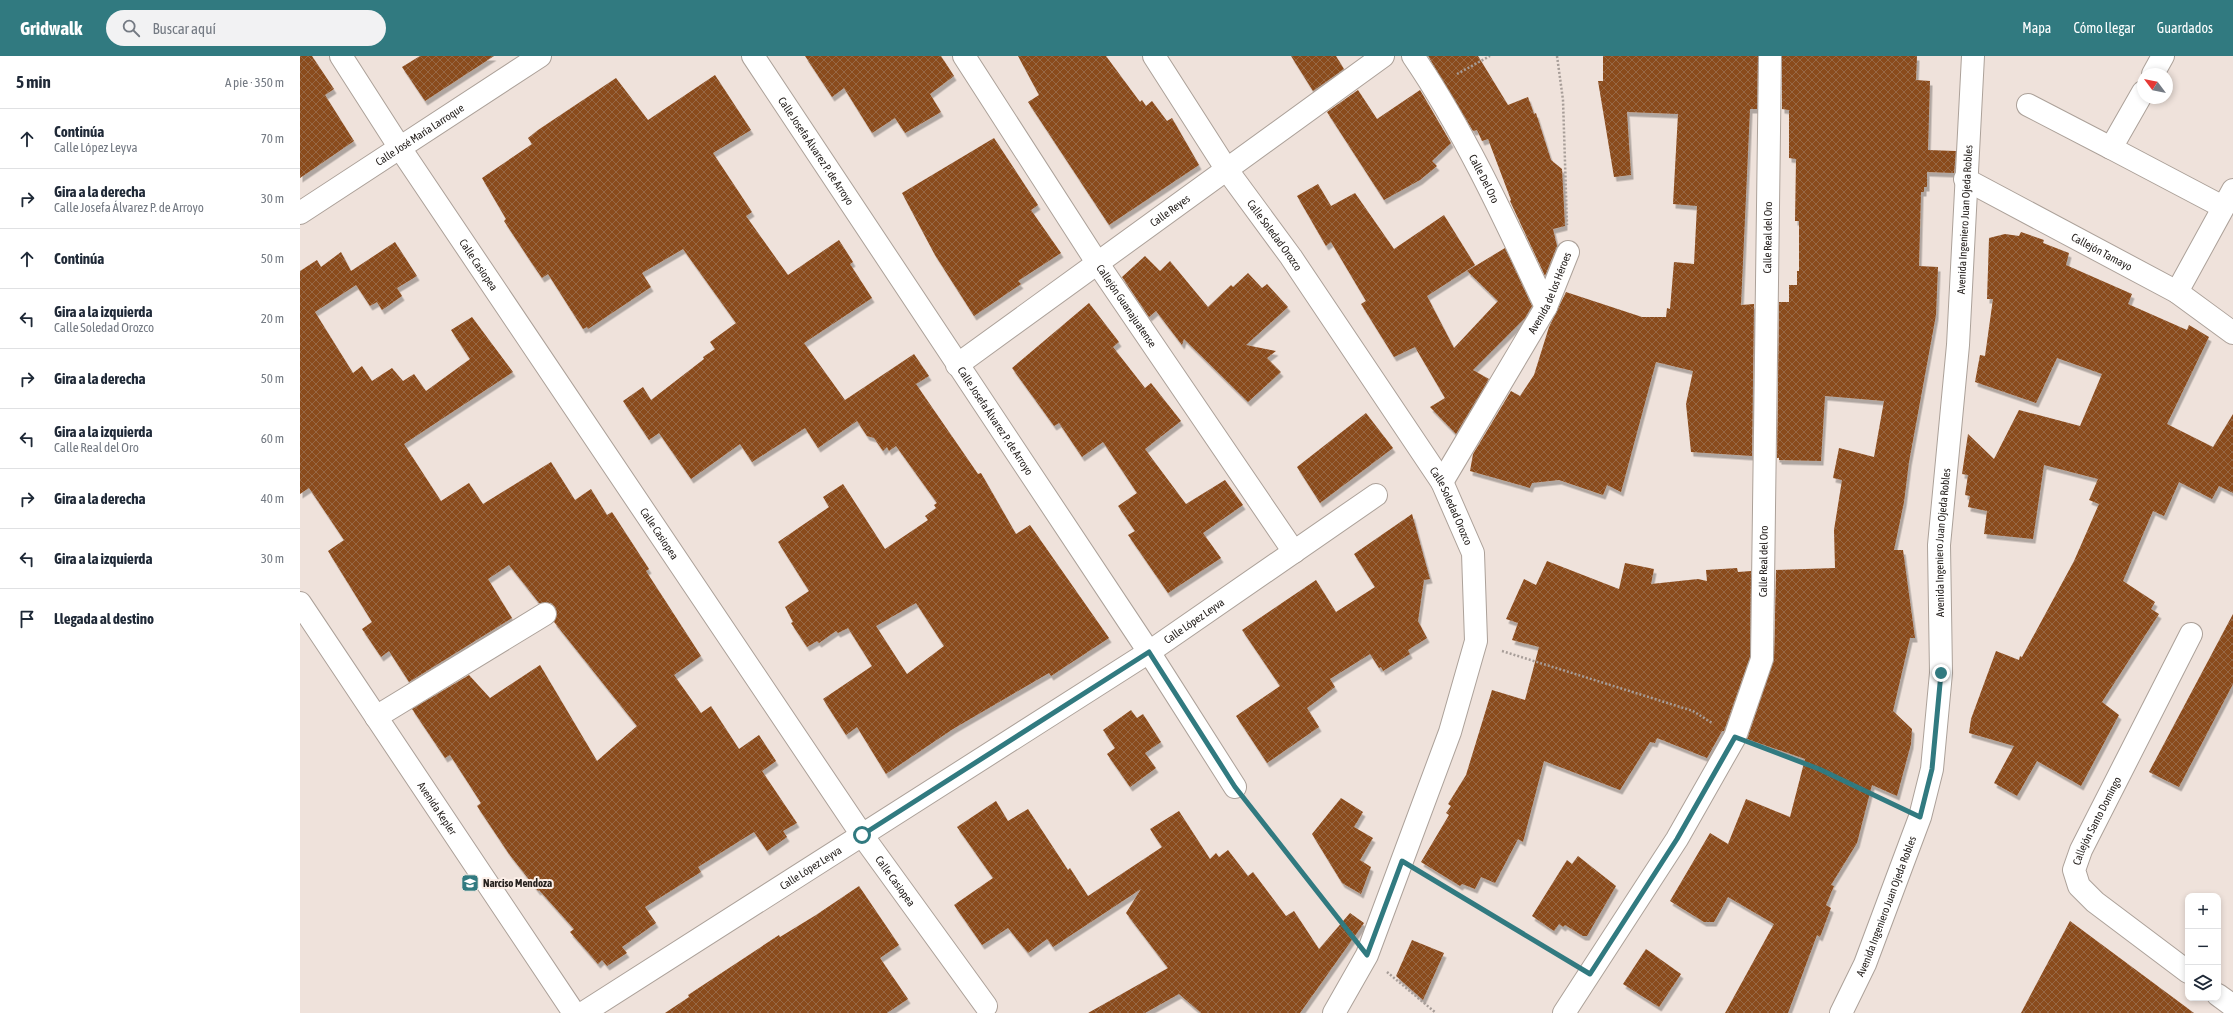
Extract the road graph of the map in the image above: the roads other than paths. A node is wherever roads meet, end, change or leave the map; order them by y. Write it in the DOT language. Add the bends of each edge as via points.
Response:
graph roads {
  1 [pos="341,56"];
  2 [pos="540,56"];
  3 [pos="753,56"];
  4 [pos="964,56"];
  5 [pos="1154,56"];
  6 [pos="1383,56"];
  7 [pos="1413,56"];
  8 [pos="1770,56"];
  9 [pos="1973,56"];
  10 [pos="2163,56"];
  11 [pos="2156,68"];
  12 [pos="2137,102"];
  13 [pos="2028,105"];
  14 [pos="400,148"];
  15 [pos="2111,148"];
  16 [pos="1227,170"];
  17 [pos="1965,179"];
  18 [pos="2228,198"];
  19 [pos="300,214"];
  20 [pos="1568,252"];
  21 [pos="1098,264"];
  22 [pos="2177,292"];
  23 [pos="1546,307"];
  24 [pos="2233,333"];
  25 [pos="957,365"];
  26 [pos="1442,482"];
  27 [pos="1376,495"];
  28 [pos="1294,552"];
  29 [pos="300,603"];
  30 [pos="545,614"];
  31 [pos="2191,634"];
  32 [pos="1149,652"];
  33 [pos="376,717"];
  34 [pos="1235,787"];
  35 [pos="862,835"];
  36 [pos="2185,970"];
  37 [pos="2221,997"];
  38 [pos="986,1006"];
  39 [pos="2233,1006"];
  40 [pos="574,1013"];
  41 [pos="583,1013"];
  42 [pos="1334,1013"];
  43 [pos="1564,1013"];
  44 [pos="1841,1013"];
  1 -- 14 [label="street, Calle Casiopea"];
  2 -- 14 [label="street, Calle José María Larroque"];
  3 -- 25 [label="street, Calle Josefa Álvarez P. de Arroyo"];
  4 -- 21 [label="street, Callejón Guanajuatense"];
  5 -- 16 [label="street, Calle Soledad Orozco"];
  6 -- 16 [label="street, Calle Reyes"];
  7 -- 23 [label="street, Calle Del Oro" via="1434,87 1507,225"];
  8 -- 43 [label="street, Calle Real del Oro" via="1762,659 1735,737 1677,839"];
  9 -- 17 [label="street, Avenida Ingeniero Juan Ojeda Robles"];
  10 -- 11 [label="street"];
  12 -- 15 [label="street"];
  13 -- 15 [label="street"];
  14 -- 19 [label="street, Calle José María Larroque"];
  14 -- 35 [label="street, Calle Casiopea"];
  15 -- 18 [label="street"];
  16 -- 21 [label="street, Calle Reyes"];
  16 -- 26 [label="street, Calle Soledad Orozco" via="1291,257"];
  17 -- 22 [label="street, Callejón Tamayo"];
  17 -- 44 [label="street, Avenida Ingeniero Juan Ojeda Robles" via="1958,345 1939,545 1941,673 1932,769 1920,817 1865,964"];
  18 -- 22 [label="street"];
  20 -- 23 [label="street, Avenida de los Héroes"];
  21 -- 25 [label="street, Calle Reyes"];
  21 -- 28 [label="street, Callejón Guanajuatense"];
  22 -- 24 [label="street, Callejón Tamayo"];
  23 -- 26 [label="street, Avenida de los Héroes"];
  25 -- 32 [label="street, Calle Josefa Álvarez P. de Arroyo"];
  26 -- 42 [label="street, Calle Soledad Orozco" via="1473,553 1476,641 1450,732 1367,955"];
  27 -- 28 [label="street, Calle López Leyva"];
  28 -- 32 [label="street, Calle López Leyva"];
  29 -- 33 [label="street, Avenida Kepler"];
  30 -- 33 [label="street"];
  31 -- 36 [label="street, Callejón Santo Domingo" via="2081,850 2074,870 2079,886 2095,902"];
  32 -- 34 [label="street, Calle Josefa Álvarez P. de Arroyo"];
  32 -- 35 [label="street, Calle López Leyva"];
  33 -- 40 [label="street, Avenida Kepler"];
  35 -- 38 [label="street, Calle Casiopea"];
  35 -- 41 [label="street, Calle López Leyva"];
  37 -- 39 [label="street"];
}
